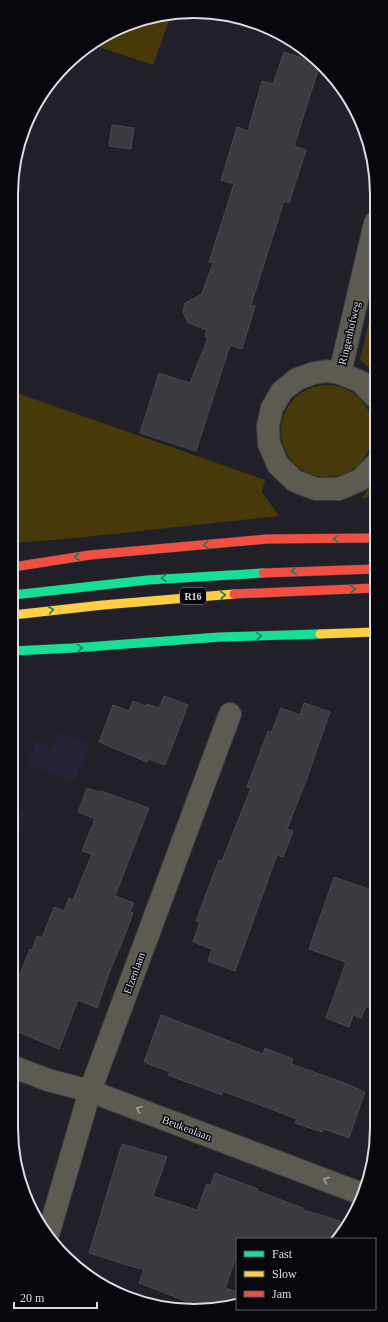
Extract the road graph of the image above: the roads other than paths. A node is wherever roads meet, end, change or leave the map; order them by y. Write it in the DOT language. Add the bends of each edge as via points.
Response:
graph roads {
  1 [pos="370,244"];
  2 [pos="340,373"];
  3 [pos="370,392"];
  4 [pos="370,470"];
  5 [pos="370,538"];
  6 [pos="18,565"];
  7 [pos="370,568"];
  8 [pos="370,588"];
  9 [pos="18,594"];
  10 [pos="18,614"];
  11 [pos="370,632"];
  12 [pos="18,651"];
  13 [pos="230,714"];
  14 [pos="18,1069"];
  15 [pos="90,1091"];
  16 [pos="358,1192"];
  17 [pos="50,1229"];
  1 -- 2 [label="street, Ringenhofweg"];
  2 -- 3 [label="street, Ringenhofweg" via="361,382"];
  2 -- 4 [label="street, Ringenhofweg" via="314,373 297,379 282,391 272,408 268,426 269,444 278,465 289,476 316,489 339,489 360,480"];
  5 -- 6 [label="highway, one-way" via="267,539 90,555"];
  7 -- 9 [label="highway, R16, one-way" via="184,576"];
  10 -- 8 [label="highway, R16, one-way" via="186,597"];
  12 -- 11 [label="highway, one-way" via="220,637"];
  13 -- 15 [label="street, Elzenlaan"];
  14 -- 15 [label="street, Beukenlaan"];
  16 -- 15 [label="street, Beukenlaan, one-way"];
  15 -- 17 [label="street, Elzenlaan"];
}
